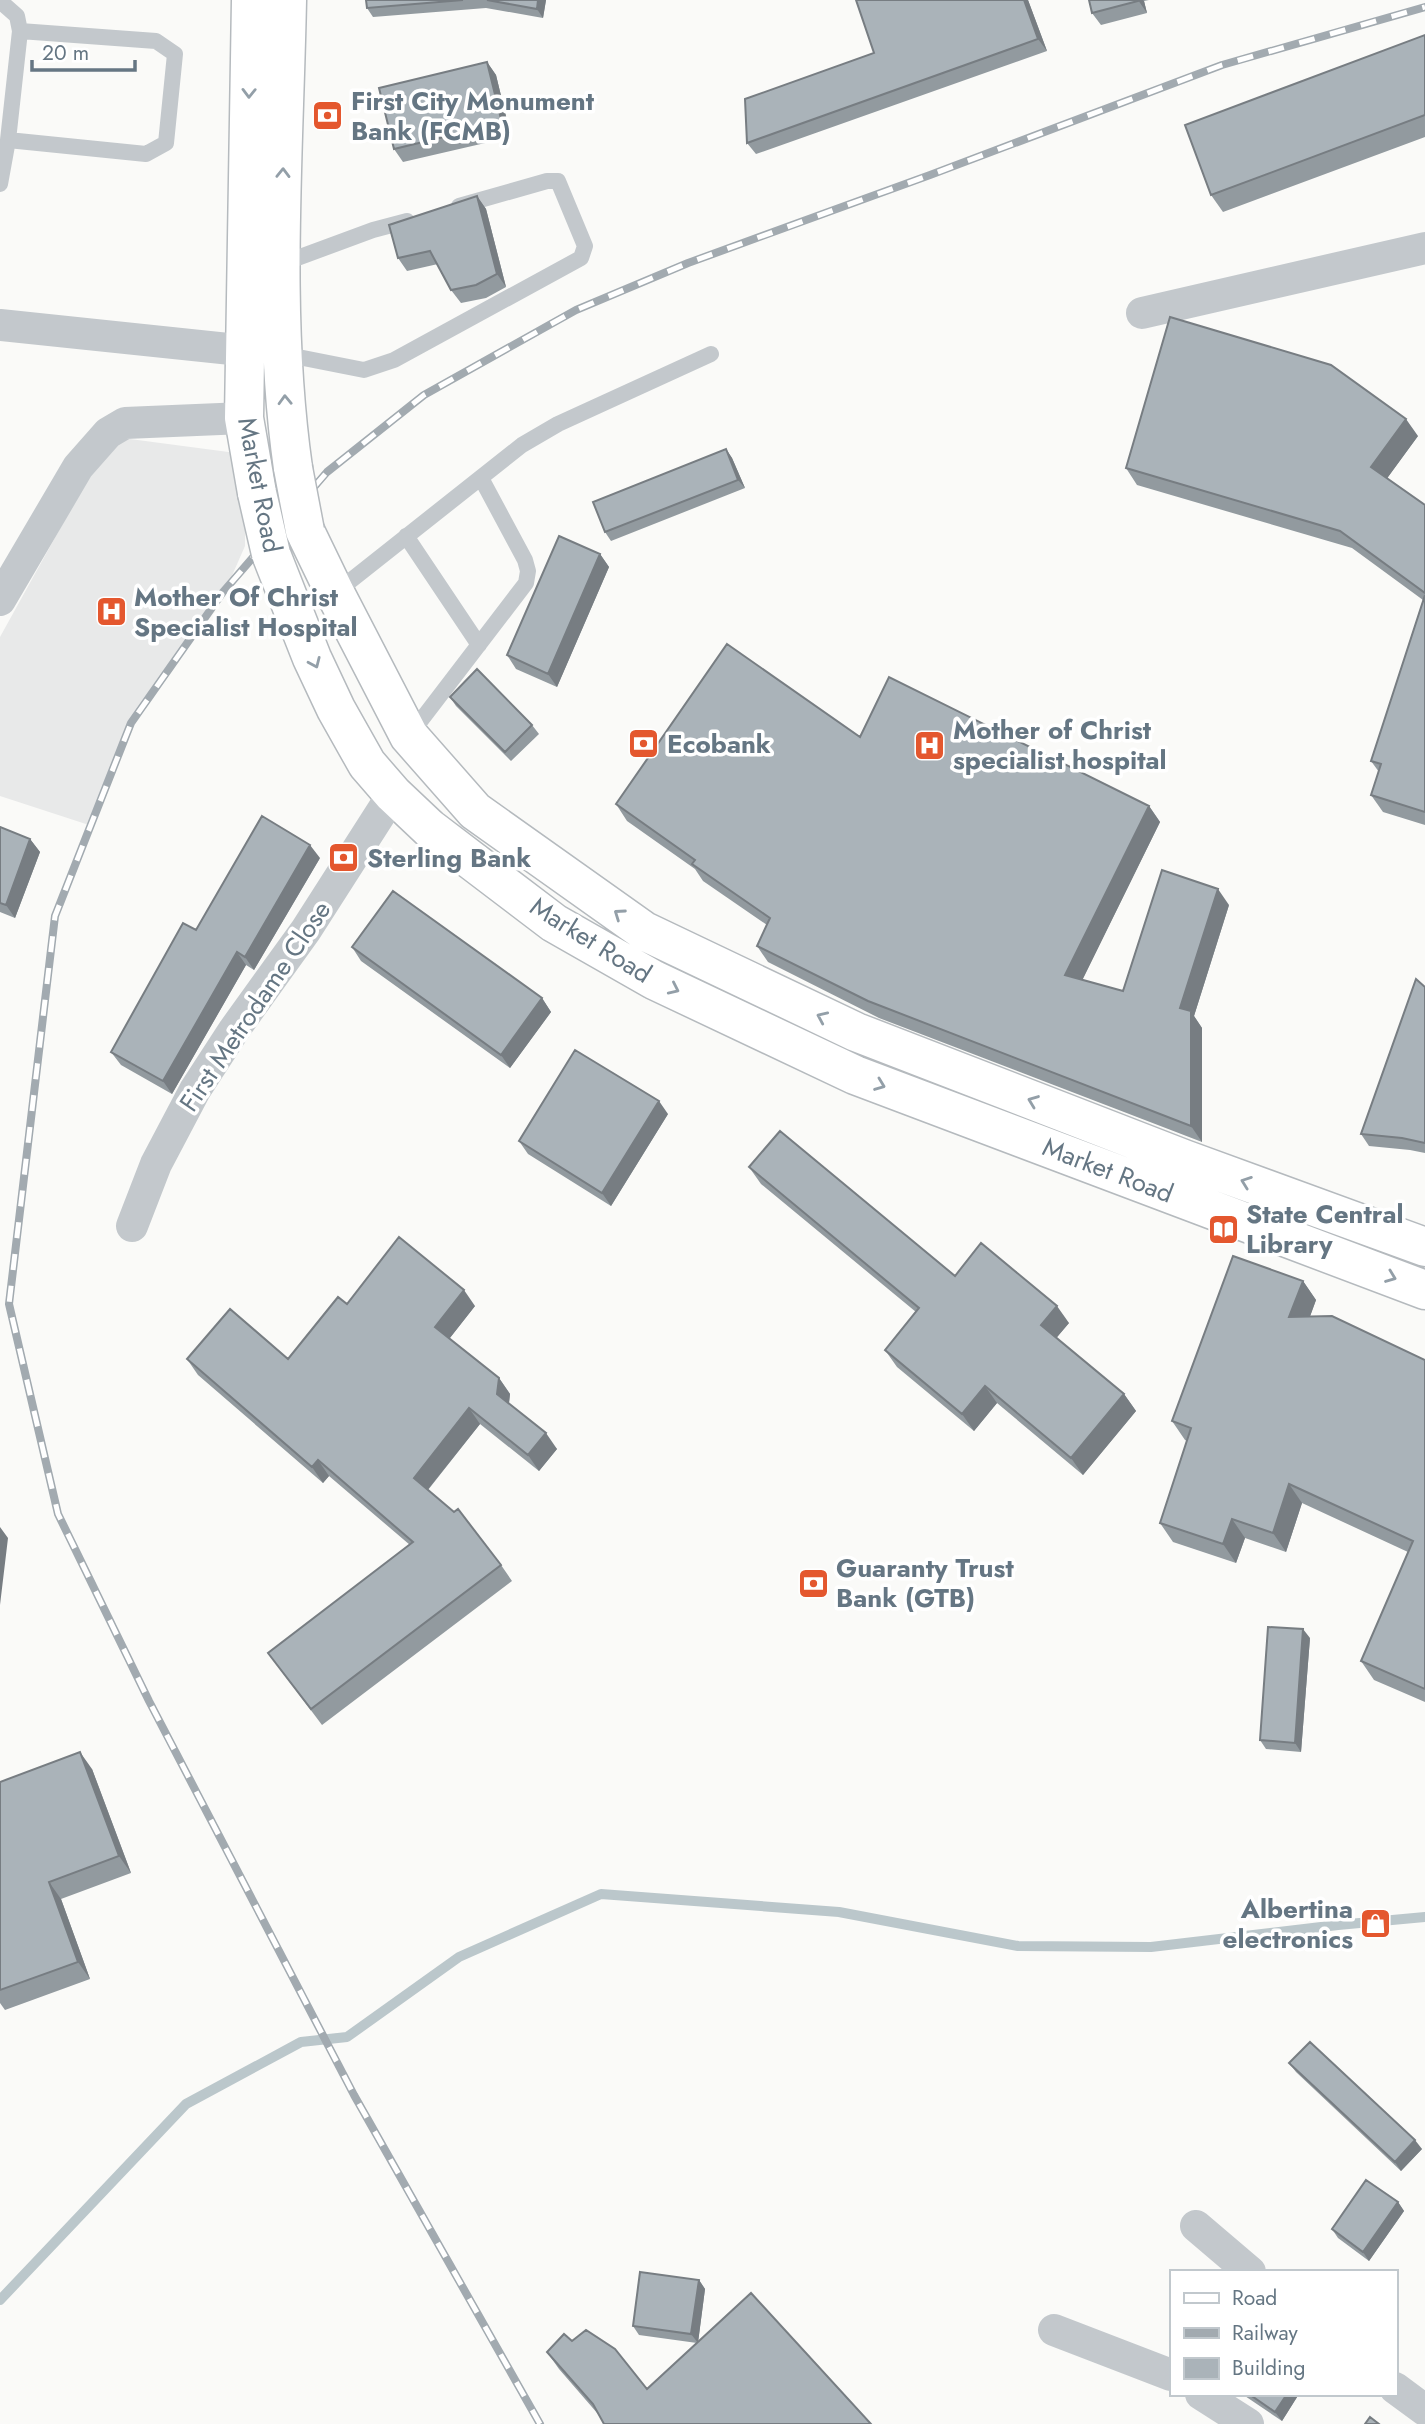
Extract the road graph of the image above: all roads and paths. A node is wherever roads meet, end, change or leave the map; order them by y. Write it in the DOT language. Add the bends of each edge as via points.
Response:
graph roads {
  1 [pos="251,0"];
  2 [pos="287,0"];
  3 [pos="0,1"];
  4 [pos="20,31"];
  5 [pos="8,140"];
  6 [pos="0,184"];
  7 [pos="1425,248"];
  8 [pos="281,264"];
  9 [pos="1142,313"];
  10 [pos="0,325"];
  11 [pos="245,351"];
  12 [pos="283,354"];
  13 [pos="711,354"];
  14 [pos="244,418"];
  15 [pos="481,478"];
  16 [pos="406,536"];
  17 [pos="335,593"];
  18 [pos="0,600"];
  19 [pos="479,645"];
  20 [pos="409,736"];
  21 [pos="393,794"];
  22 [pos="132,1226"];
  23 [pos="1425,1247"];
  24 [pos="1425,1290"];
  25 [pos="1196,2226"];
  26 [pos="1248,2270"];
  27 [pos="1054,2330"];
  28 [pos="1170,2375"];
  29 [pos="1397,2389"];
  30 [pos="1204,2396"];
  31 [pos="1425,2410"];
  32 [pos="1248,2424"];
  1 -- 11 [label="main road, Market Road, one-way"];
  8 -- 2 [label="main road, Market Road, one-way"];
  3 -- 4 [label="lane" via="17,16"];
  4 -- 5 [label="lane"];
  4 -- 5 [label="lane" via="156,41 175,54 166,143 146,154"];
  5 -- 6 [label="lane"];
  7 -- 9 [label="street"];
  8 -- 12 [label="main road, Market Road"];
  8 -- 12 [label="lane" via="373,230 547,181 558,181 585,246 581,258 394,360 363,370"];
  10 -- 11 [label="street"];
  11 -- 12 [label="street"];
  11 -- 14 [label="main road, Market Road"];
  17 -- 12 [label="main road, Market Road, one-way, bridge" via="305,530 285,413"];
  13 -- 15 [label="lane" via="558,424"];
  14 -- 18 [label="street" via="125,422 108,432 78,467"];
  14 -- 21 [label="main road, Market Road, one-way, bridge" via="271,554 336,709 367,764"];
  15 -- 16 [label="lane"];
  15 -- 19 [label="lane" via="527,571 526,583"];
  16 -- 17 [label="lane"];
  16 -- 19 [label="lane"];
  17 -- 20 [label="main road, Market Road"];
  19 -- 20 [label="lane"];
  23 -- 20 [label="main road, Market Road, one-way" via="856,1032 644,932 475,811"];
  21 -- 22 [label="street, First Metrodame Close" via="195,1090 156,1164"];
  21 -- 24 [label="main road, Market Road, one-way" via="429,828 554,923 654,980 855,1075"];
  25 -- 26 [label="street"];
  27 -- 28 [label="street"];
  29 -- 31 [label="street"];
  30 -- 32 [label="street"];
}
